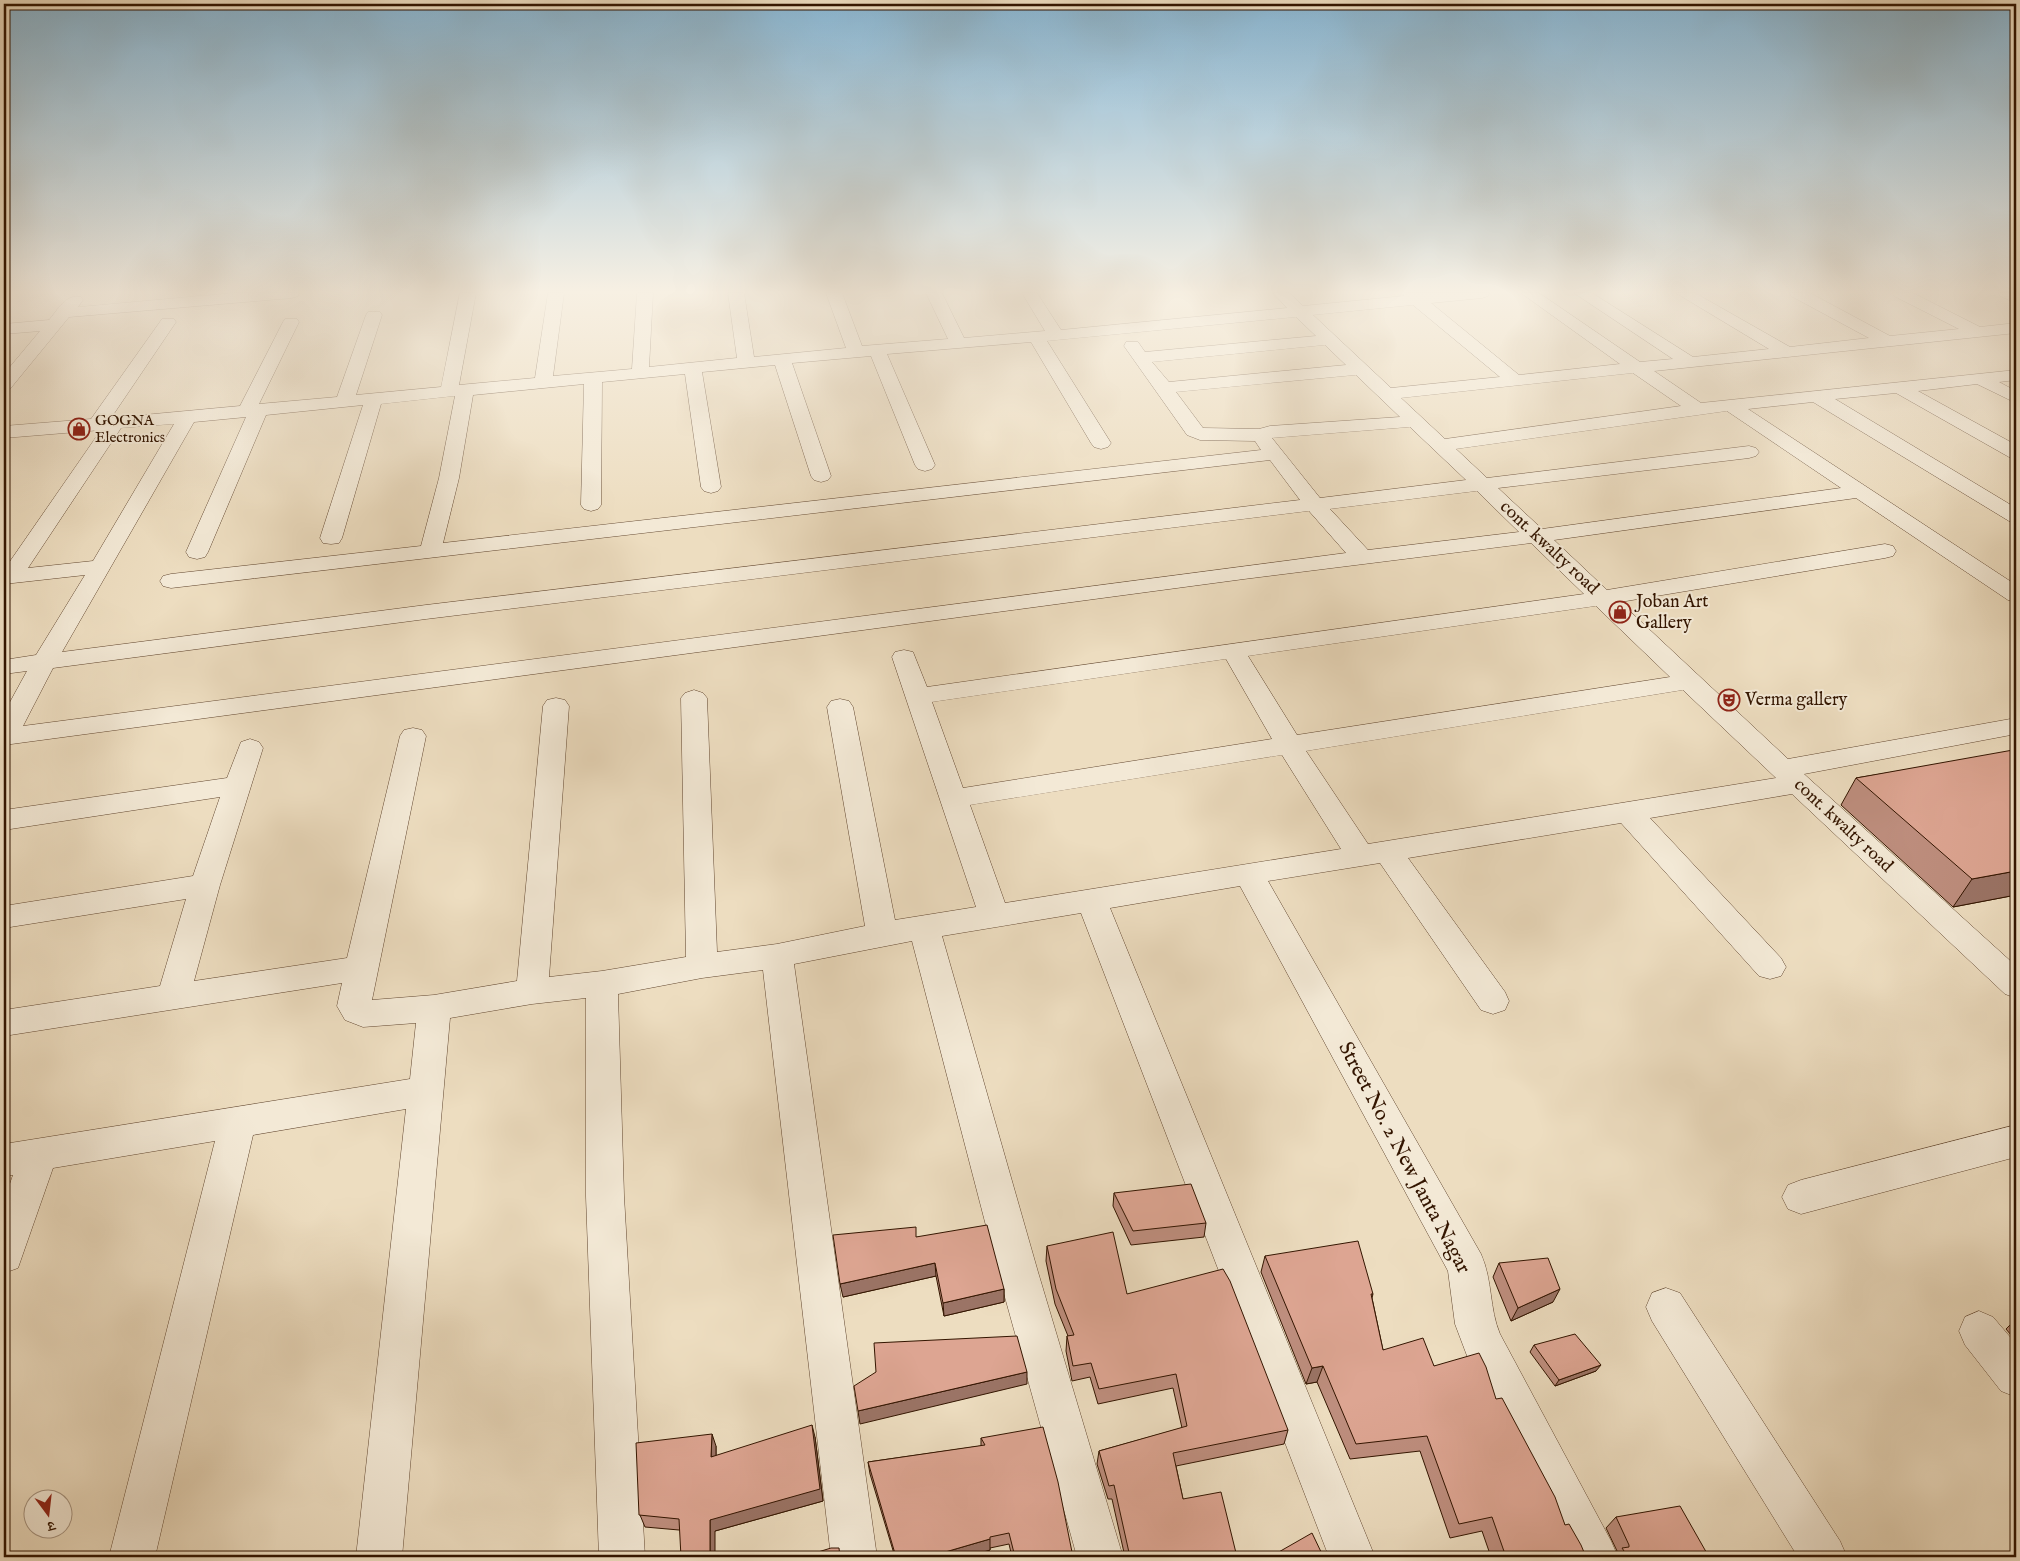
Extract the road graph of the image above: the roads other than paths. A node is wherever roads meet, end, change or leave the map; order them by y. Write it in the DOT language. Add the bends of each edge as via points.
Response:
graph roads {
  1 [pos="20,366"];
  2 [pos="142,366"];
  3 [pos="272,366"];
  4 [pos="357,366"];
  5 [pos="460,366"];
  6 [pos="545,366"];
  7 [pos="640,366"];
  8 [pos="712,366"];
  9 [pos="784,366"];
  10 [pos="884,366"];
  11 [pos="1054,366"];
  12 [pos="1146,366"];
  13 [pos="1356,366"];
  14 [pos="1496,366"];
  15 [pos="1634,366"];
  16 [pos="1660,366"];
  17 [pos="693,368"];
  18 [pos="1637,368"];
  19 [pos="1359,369"];
  20 [pos="640,373"];
  21 [pos="2016,375"];
  22 [pos="593,377"];
  23 [pos="1512,379"];
  24 [pos="1980,379"];
  25 [pos="543,382"];
  26 [pos="4,385"];
  27 [pos="1164,388"];
  28 [pos="1900,388"];
  29 [pos="457,390"];
  30 [pos="1386,394"];
  31 [pos="1818,396"];
  32 [pos="374,398"];
  33 [pos="2016,398"];
  34 [pos="345,401"];
  35 [pos="1730,405"];
  36 [pos="1697,409"];
  37 [pos="253,410"];
  38 [pos="187,417"];
  39 [pos="1415,421"];
  40 [pos="107,423"];
  41 [pos="4,432"];
  42 [pos="1261,435"];
  43 [pos="1102,443"];
  44 [pos="1440,445"];
  45 [pos="1749,452"];
  46 [pos="2016,453"];
  47 [pos="1274,454"];
  48 [pos="925,465"];
  49 [pos="821,476"];
  50 [pos="1480,484"];
  51 [pos="710,487"];
  52 [pos="1860,491"];
  53 [pos="1314,504"];
  54 [pos="591,505"];
  55 [pos="2016,517"];
  56 [pos="1537,536"];
  57 [pos="331,538"];
  58 [pos="1885,551"];
  59 [pos="197,552"];
  60 [pos="430,552"];
  61 [pos="1362,556"];
  62 [pos="102,567"];
  63 [pos="7,576"];
  64 [pos="171,581"];
  65 [pos="2016,595"];
  66 [pos="1602,598"];
  67 [pos="1233,651"];
  68 [pos="904,657"];
  69 [pos="44,662"];
  70 [pos="4,667"];
  71 [pos="1690,681"];
  72 [pos="918,696"];
  73 [pos="694,698"];
  74 [pos="556,706"];
  75 [pos="840,707"];
  76 [pos="2016,726"];
  77 [pos="413,736"];
  78 [pos="4,737"];
  79 [pos="1289,745"];
  80 [pos="250,748"];
  81 [pos="1790,777"];
  82 [pos="238,785"];
  83 [pos="952,799"];
  84 [pos="1629,812"];
  85 [pos="4,820"];
  86 [pos="1375,854"];
  87 [pos="1248,873"];
  88 [pos="205,885"];
  89 [pos="1091,899"];
  90 [pos="994,916"];
  91 [pos="4,917"];
  92 [pos="924,928"];
  93 [pos="882,934"];
  94 [pos="777,956"];
  95 [pos="702,966"];
  96 [pos="1770,967"];
  97 [pos="361,968"];
  98 [pos="602,984"];
  99 [pos="2016,984"];
  100 [pos="532,992"];
  101 [pos="173,996"];
  102 [pos="1493,1001"];
  103 [pos="434,1008"];
  104 [pos="4,1023"];
  105 [pos="425,1091"];
  106 [pos="238,1121"];
  107 [pos="2016,1141"];
  108 [pos="39,1154"];
  109 [pos="4,1160"];
  110 [pos="1800,1197"];
  111 [pos="4,1255"];
  112 [pos="1666,1307"];
  113 [pos="1979,1331"];
  114 [pos="2016,1376"];
  115 [pos="132,1557"];
  116 [pos="379,1557"];
  117 [pos="622,1557"];
  118 [pos="854,1557"];
  119 [pos="1100,1557"];
  120 [pos="1352,1557"];
  121 [pos="1595,1557"];
  122 [pos="1824,1557"];
  1 -- 26 [label="street"];
  2 -- 40 [label="street"];
  3 -- 37 [label="street"];
  4 -- 34 [label="street"];
  5 -- 29 [label="street"];
  6 -- 25 [label="street"];
  7 -- 20 [label="street"];
  8 -- 17 [label="street"];
  9 -- 49 [label="street"];
  10 -- 48 [label="street"];
  11 -- 43 [label="street"];
  12 -- 27 [label="street"];
  13 -- 19 [label="street, cont. kwalty road"];
  14 -- 23 [label="street"];
  15 -- 18 [label="street"];
  16 -- 18 [label="street"];
  17 -- 20 [label="street"];
  17 -- 51 [label="street"];
  18 -- 23 [label="street"];
  18 -- 36 [label="street"];
  19 -- 27 [label="street"];
  19 -- 30 [label="street, cont. kwalty road"];
  20 -- 22 [label="street"];
  21 -- 24 [label="street"];
  22 -- 25 [label="street"];
  22 -- 54 [label="street"];
  23 -- 30 [label="street"];
  24 -- 28 [label="street"];
  24 -- 33 [label="street"];
  25 -- 29 [label="street"];
  27 -- 42 [label="street" via="1196,433"];
  28 -- 31 [label="street"];
  28 -- 46 [label="street"];
  29 -- 32 [label="street"];
  29 -- 60 [label="street" via="449,478"];
  30 -- 39 [label="street, cont. kwalty road"];
  31 -- 35 [label="street"];
  31 -- 55 [label="street"];
  32 -- 34 [label="street"];
  32 -- 57 [label="street"];
  34 -- 37 [label="street"];
  35 -- 36 [label="street"];
  35 -- 52 [label="street"];
  36 -- 44 [label="street"];
  37 -- 38 [label="street"];
  37 -- 59 [label="street"];
  38 -- 40 [label="street"];
  38 -- 62 [label="street"];
  39 -- 42 [label="street"];
  39 -- 44 [label="street, cont. kwalty road"];
  40 -- 41 [label="street"];
  40 -- 63 [label="street"];
  42 -- 47 [label="street"];
  44 -- 50 [label="street, cont. kwalty road"];
  45 -- 50 [label="street"];
  47 -- 53 [label="street"];
  47 -- 60 [label="street"];
  50 -- 53 [label="street"];
  50 -- 56 [label="street, cont. kwalty road"];
  52 -- 56 [label="street"];
  52 -- 65 [label="street"];
  53 -- 61 [label="street"];
  53 -- 69 [label="street"];
  56 -- 61 [label="street"];
  56 -- 66 [label="street, cont. kwalty road"];
  58 -- 66 [label="street"];
  60 -- 64 [label="street"];
  61 -- 78 [label="street"];
  62 -- 63 [label="street"];
  62 -- 69 [label="street"];
  66 -- 67 [label="street"];
  66 -- 71 [label="street, cont. kwalty road"];
  67 -- 72 [label="street"];
  67 -- 79 [label="street"];
  68 -- 72 [label="street"];
  69 -- 70 [label="street"];
  69 -- 78 [label="street"];
  71 -- 79 [label="street"];
  71 -- 81 [label="street, cont. kwalty road"];
  72 -- 83 [label="street"];
  73 -- 95 [label="street"];
  74 -- 100 [label="street"];
  75 -- 93 [label="street"];
  76 -- 81 [label="street"];
  77 -- 97 [label="street"];
  79 -- 83 [label="street"];
  79 -- 86 [label="street"];
  80 -- 82 [label="street"];
  81 -- 84 [label="street"];
  81 -- 99 [label="street, cont. kwalty road"];
  82 -- 85 [label="street"];
  82 -- 88 [label="street"];
  83 -- 90 [label="street"];
  84 -- 86 [label="street"];
  84 -- 96 [label="street"];
  86 -- 87 [label="street"];
  86 -- 102 [label="street"];
  87 -- 89 [label="street"];
  87 -- 121 [label="street, Street No. 2 New Janta Nagar" via="1467,1267 1475,1324 1484,1347"];
  88 -- 91 [label="street"];
  88 -- 101 [label="street"];
  89 -- 90 [label="street"];
  89 -- 120 [label="street"];
  90 -- 92 [label="street"];
  92 -- 93 [label="street"];
  92 -- 119 [label="street"];
  93 -- 94 [label="street"];
  94 -- 95 [label="street"];
  94 -- 118 [label="street"];
  95 -- 98 [label="street"];
  97 -- 101 [label="street"];
  97 -- 103 [label="street" via="354,1006 357,1011 363,1014"];
  98 -- 100 [label="street"];
  98 -- 117 [label="street" via="605,1196"];
  100 -- 103 [label="street"];
  101 -- 104 [label="street"];
  103 -- 105 [label="street"];
  105 -- 106 [label="street"];
  105 -- 116 [label="street"];
  106 -- 108 [label="street"];
  106 -- 115 [label="street"];
  107 -- 110 [label="street"];
  108 -- 109 [label="street"];
  108 -- 111 [label="street"];
  112 -- 122 [label="street"];
  113 -- 114 [label="street"];
}
